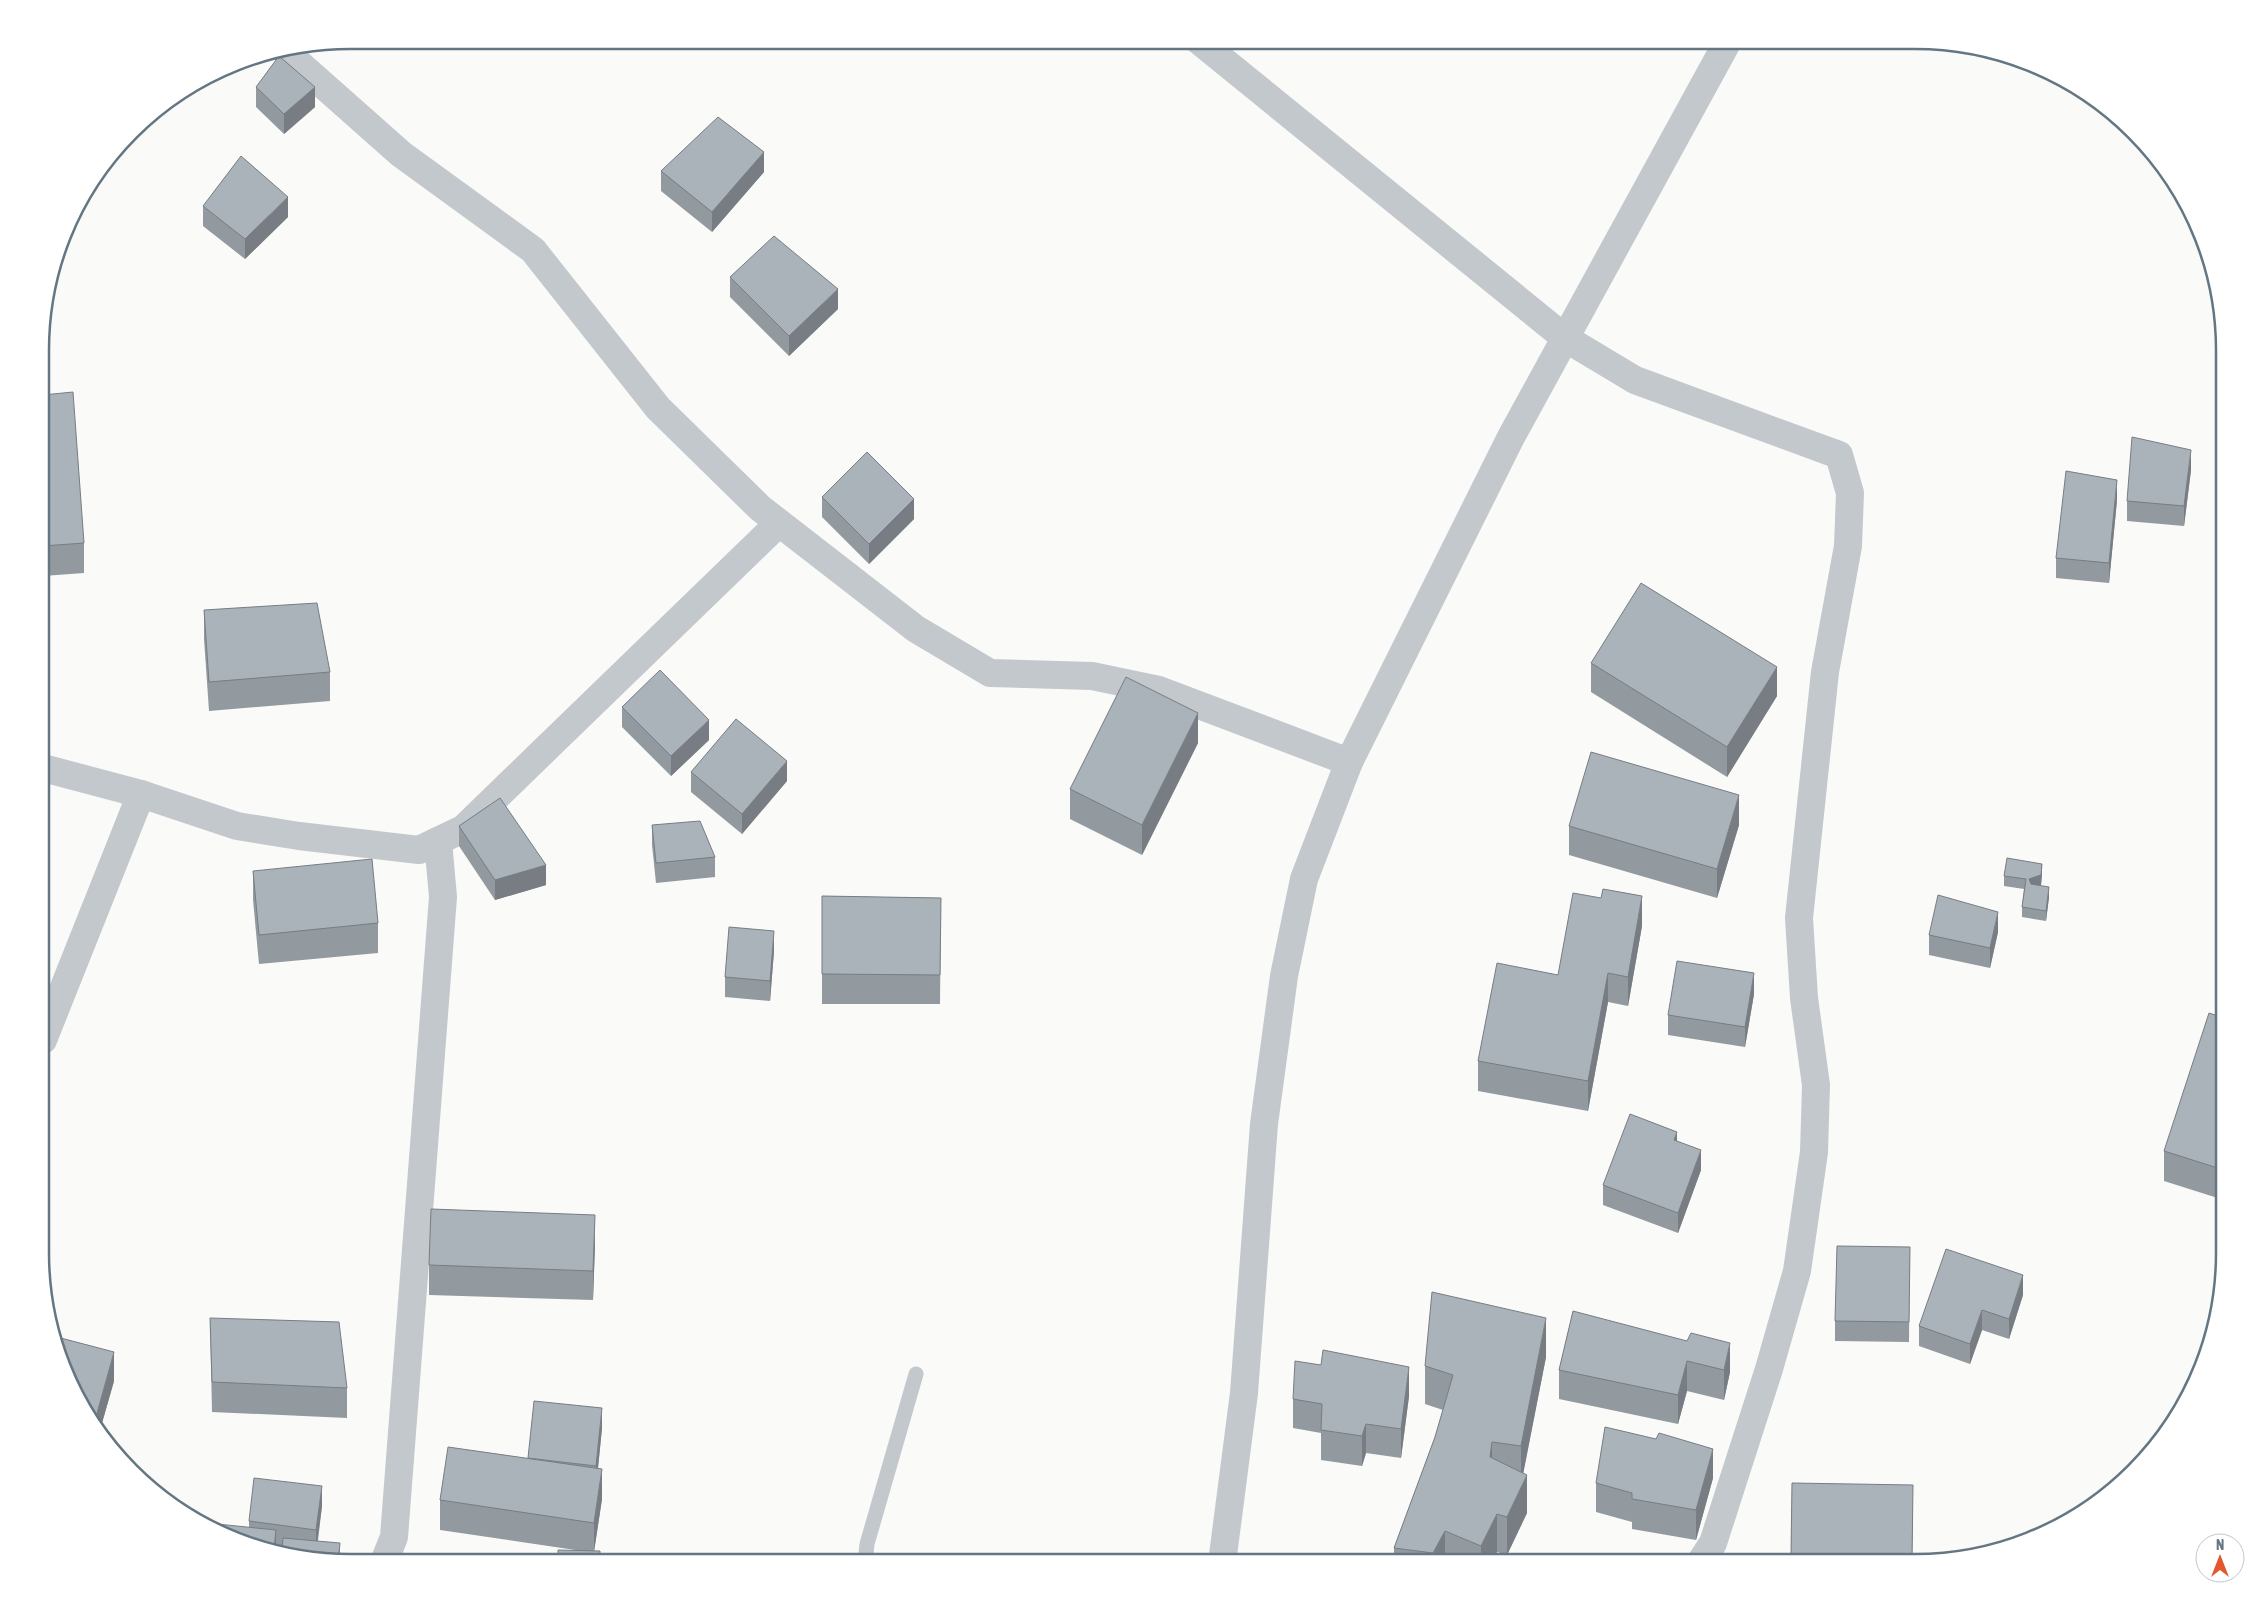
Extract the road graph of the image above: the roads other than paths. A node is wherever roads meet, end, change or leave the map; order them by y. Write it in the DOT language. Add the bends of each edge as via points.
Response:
graph roads {
  1 [pos="1209,49"];
  2 [pos="1724,49"];
  3 [pos="290,55"];
  4 [pos="1565,338"];
  5 [pos="779,523"];
  6 [pos="1349,762"];
  7 [pos="49,770"];
  8 [pos="141,794"];
  9 [pos="438,841"];
  10 [pos="49,1025"];
  11 [pos="916,1374"];
  12 [pos="387,1554"];
  13 [pos="866,1554"];
  14 [pos="1223,1554"];
  15 [pos="1706,1554"];
  1 -- 4 [label="street"];
  2 -- 4 [label="street"];
  3 -- 5 [label="street" via="401,154 533,250 658,408"];
  4 -- 6 [label="street" via="1511,437"];
  4 -- 15 [label="street" via="1635,380 1839,455 1850,493 1848,546 1824,672 1799,918 1804,998 1816,1085 1814,1152 1797,1271 1713,1544"];
  5 -- 6 [label="street" via="916,629 990,673 1092,676 1159,690"];
  5 -- 9 [label="street" via="463,829"];
  6 -- 14 [label="street" via="1304,879 1284,976 1264,1124 1244,1393"];
  7 -- 8 [label="street"];
  8 -- 9 [label="street" via="237,826 300,836 419,850"];
  8 -- 10 [label="street"];
  9 -- 12 [label="street" via="443,897 394,1536"];
  11 -- 13 [label="lane"];
}
